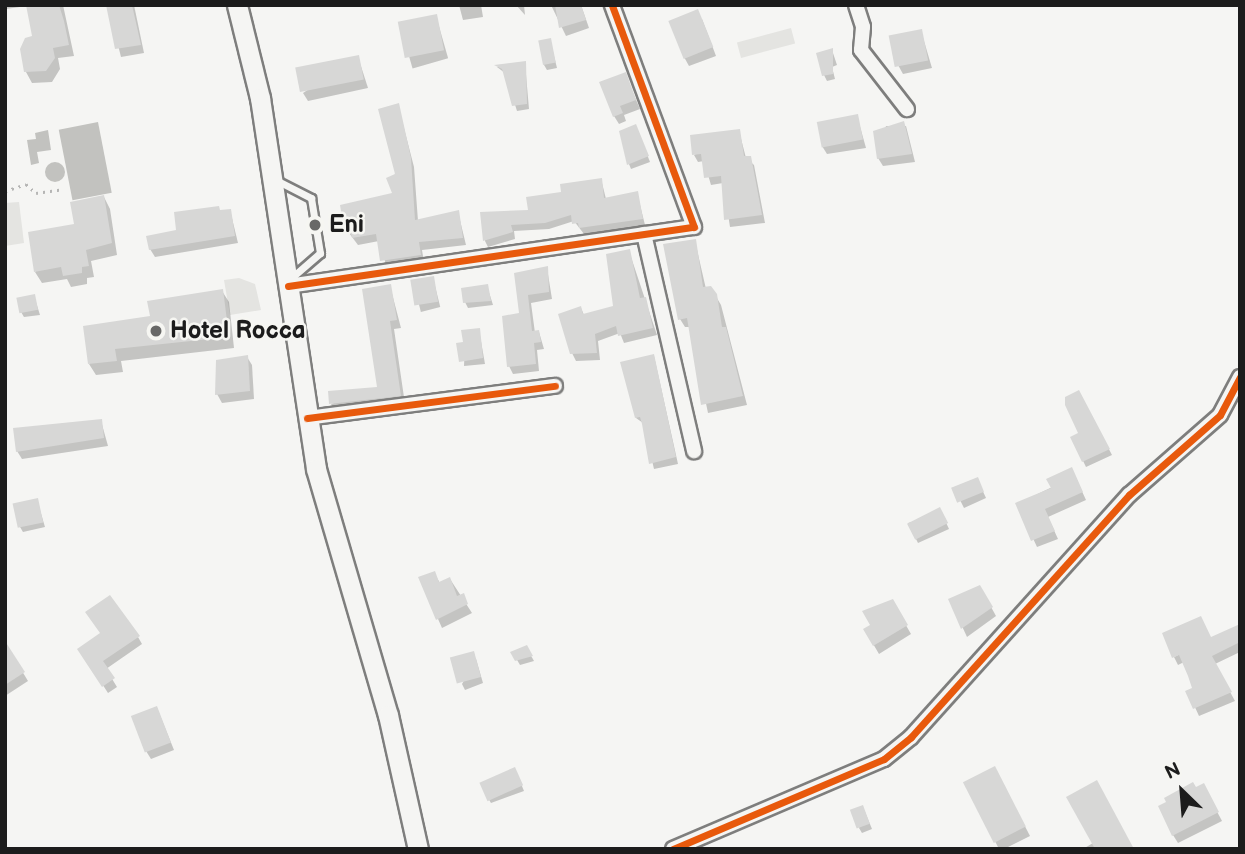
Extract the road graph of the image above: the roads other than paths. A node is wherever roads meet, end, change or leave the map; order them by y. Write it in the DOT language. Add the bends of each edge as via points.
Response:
graph roads {
  1 [pos="237,5"];
  2 [pos="612,5"];
  3 [pos="856,5"];
  4 [pos="907,109"];
  5 [pos="272,178"];
  6 [pos="645,234"];
  7 [pos="288,283"];
  8 [pos="1240,377"];
  9 [pos="555,386"];
  10 [pos="307,418"];
  11 [pos="694,451"];
  12 [pos="418,849"];
  13 [pos="673,849"];
  1 -- 5 [label="main road" via="260,98"];
  2 -- 6 [label="street" via="694,227"];
  3 -- 4 [label="street" via="863,27 861,50"];
  5 -- 7 [label="main road"];
  5 -- 7 [label="lane" via="311,198 320,253"];
  6 -- 7 [label="street"];
  6 -- 11 [label="street"];
  7 -- 10 [label="main road"];
  8 -- 13 [label="street" via="1220,415 1129,495 911,737 884,759"];
  9 -- 10 [label="street"];
  10 -- 12 [label="main road" via="333,535 388,715"];
}
